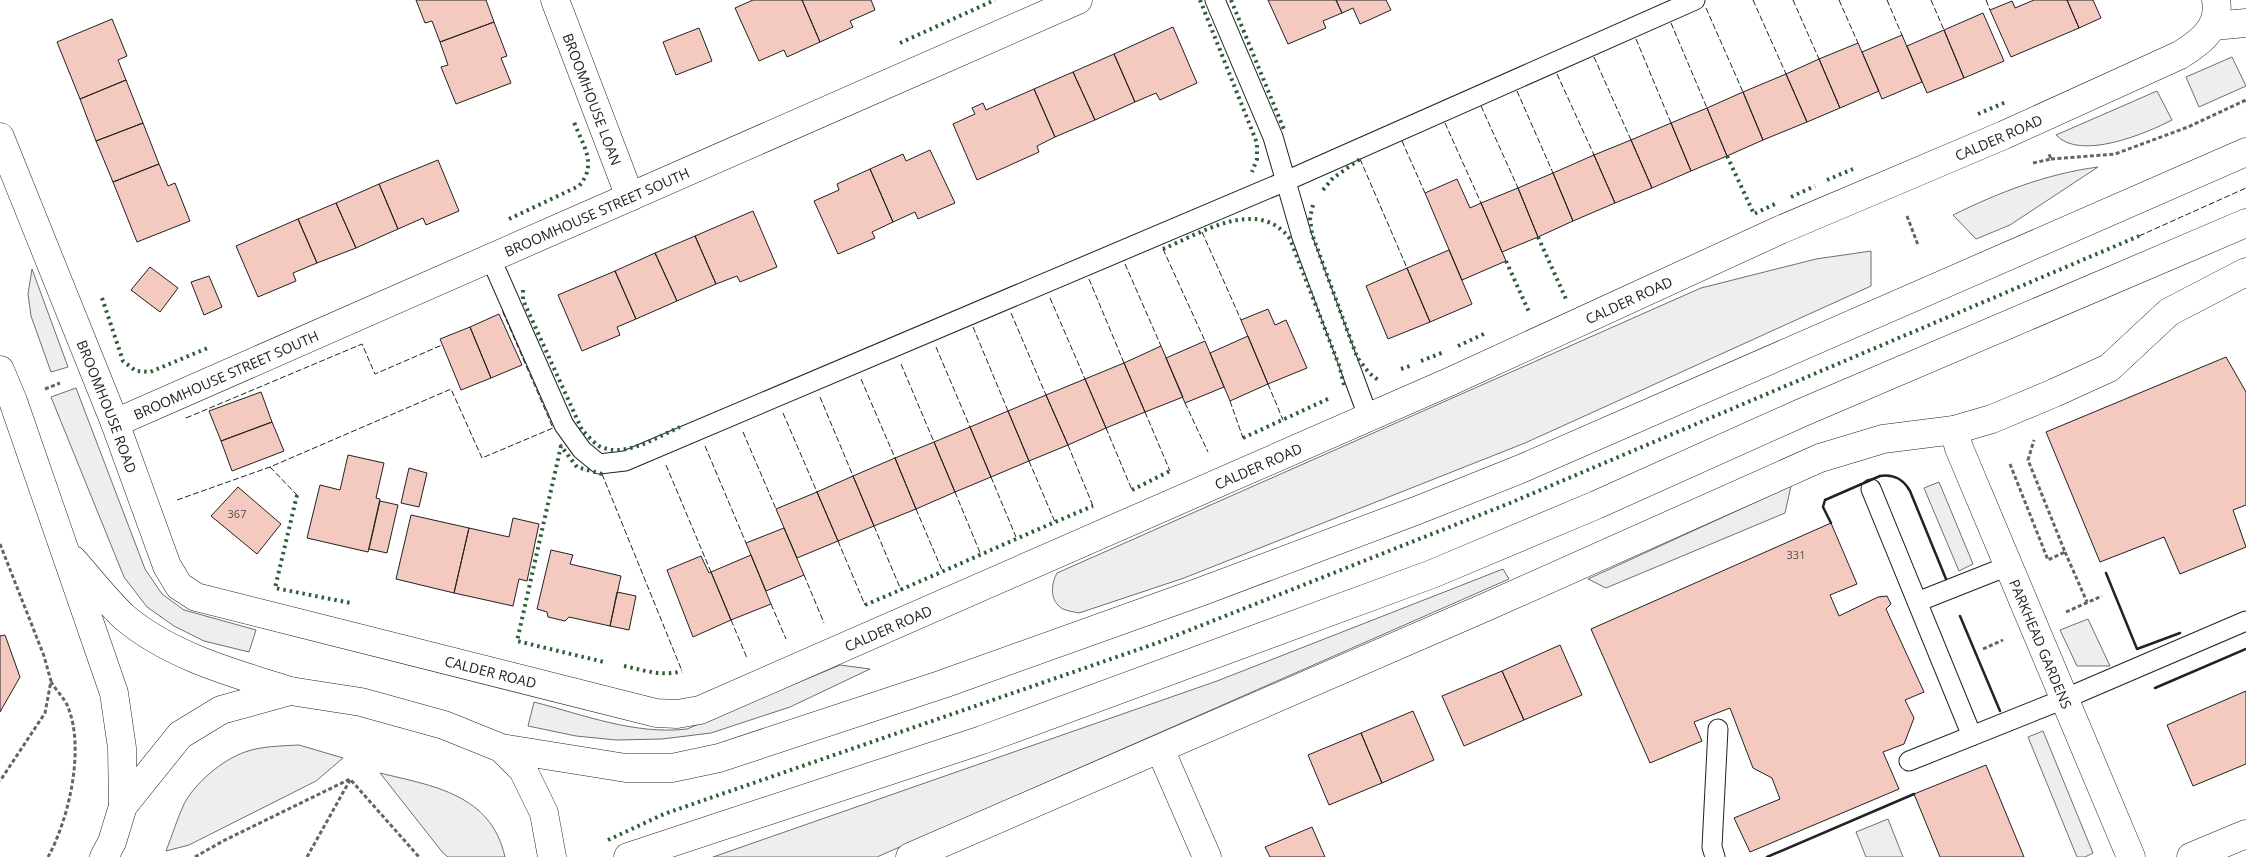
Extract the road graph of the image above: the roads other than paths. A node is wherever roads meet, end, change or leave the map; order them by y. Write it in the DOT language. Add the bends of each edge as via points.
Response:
graph roads {
  1 [pos="555,0"];
  2 [pos="1078,0"];
  3 [pos="1215,0"];
  4 [pos="1695,0"];
  5 [pos="1047,6"];
  6 [pos="2215,13"];
  7 [pos="2246,24"];
  8 [pos="0,137"];
  9 [pos="2246,152"];
  10 [pos="1286,181"];
  11 [pos="630,197"];
  12 [pos="2246,223"];
  13 [pos="491,258"];
  14 [pos="2246,272"];
  15 [pos="0,370"];
  16 [pos="1368,416"];
  17 [pos="115,423"];
  18 [pos="1954,430"];
  19 [pos="1871,489"];
  20 [pos="66,552"];
  21 [pos="2008,566"];
  22 [pos="1917,602"];
  23 [pos="269,617"];
  24 [pos="2246,621"];
  25 [pos="290,691"];
  26 [pos="2064,699"];
  27 [pos="1718,729"];
  28 [pos="1972,736"];
  29 [pos="501,748"];
  30 [pos="1160,749"];
  31 [pos="1908,761"];
  32 [pos="123,806"];
  33 [pos="2246,834"];
  34 [pos="109,852"];
  35 [pos="552,857"];
  36 [pos="628,857"];
  37 [pos="910,857"];
  38 [pos="1207,857"];
  39 [pos="1715,857"];
  40 [pos="2131,857"];
  41 [pos="2191,857"];
  1 -- 11 [label="street, BROOMHOUSE LOAN"];
  2 -- 5 [label="street, BROOMHOUSE STREET SOUTH"];
  3 -- 10 [label="lane" via="1273,138"];
  4 -- 10 [label="lane"];
  5 -- 11 [label="street, BROOMHOUSE STREET SOUTH"];
  6 -- 7 [label="street"];
  6 -- 16 [label="street, CALDER ROAD" via="2200,41 2180,55 2004,135 1780,230"];
  8 -- 17 [label="street, BROOMHOUSE ROAD"];
  9 -- 29 [label="street" via="1514,472 1218,585 943,684 719,758 672,768 626,768"];
  10 -- 13 [label="lane" via="626,461 599,464 582,450 564,425"];
  10 -- 16 [label="lane" via="1302,237"];
  11 -- 13 [label="street, BROOMHOUSE STREET SOUTH"];
  12 -- 36 [label="street" via="1432,574 982,740"];
  13 -- 17 [label="street, BROOMHOUSE STREET SOUTH"];
  14 -- 18 [label="street" via="2169,312 2109,368 1992,419"];
  15 -- 20 [label="street" via="14,401"];
  16 -- 23 [label="street, CALDER ROAD" via="700,710 677,714 637,709"];
  17 -- 23 [label="street, BROOMHOUSE ROAD" via="167,566 179,586 196,597"];
  18 -- 21 [label="street, PARKHEAD GARDENS"];
  18 -- 30 [label="street" via="1883,439 1820,458"];
  19 -- 22 [label="lane"];
  20 -- 25 [label="street" via="124,616 159,642 230,673"];
  20 -- 32 [label="street" via="114,693 122,748"];
  21 -- 22 [label="lane"];
  21 -- 26 [label="street, PARKHEAD GARDENS"];
  22 -- 28 [label="lane"];
  24 -- 26 [label="lane"];
  25 -- 29 [label="street" via="370,704 444,725"];
  25 -- 32 [label="street" via="221,710 180,735"];
  26 -- 28 [label="lane"];
  26 -- 40 [label="street, PARKHEAD GARDENS"];
  27 -- 39 [label="lane" via="1712,847"];
  28 -- 31 [label="lane"];
  29 -- 35 [label="street" via="523,770 544,813"];
  30 -- 37 [label="street"];
  30 -- 38 [label="street"];
  32 -- 34 [label="street"];
  33 -- 41 [label="street"];
}
